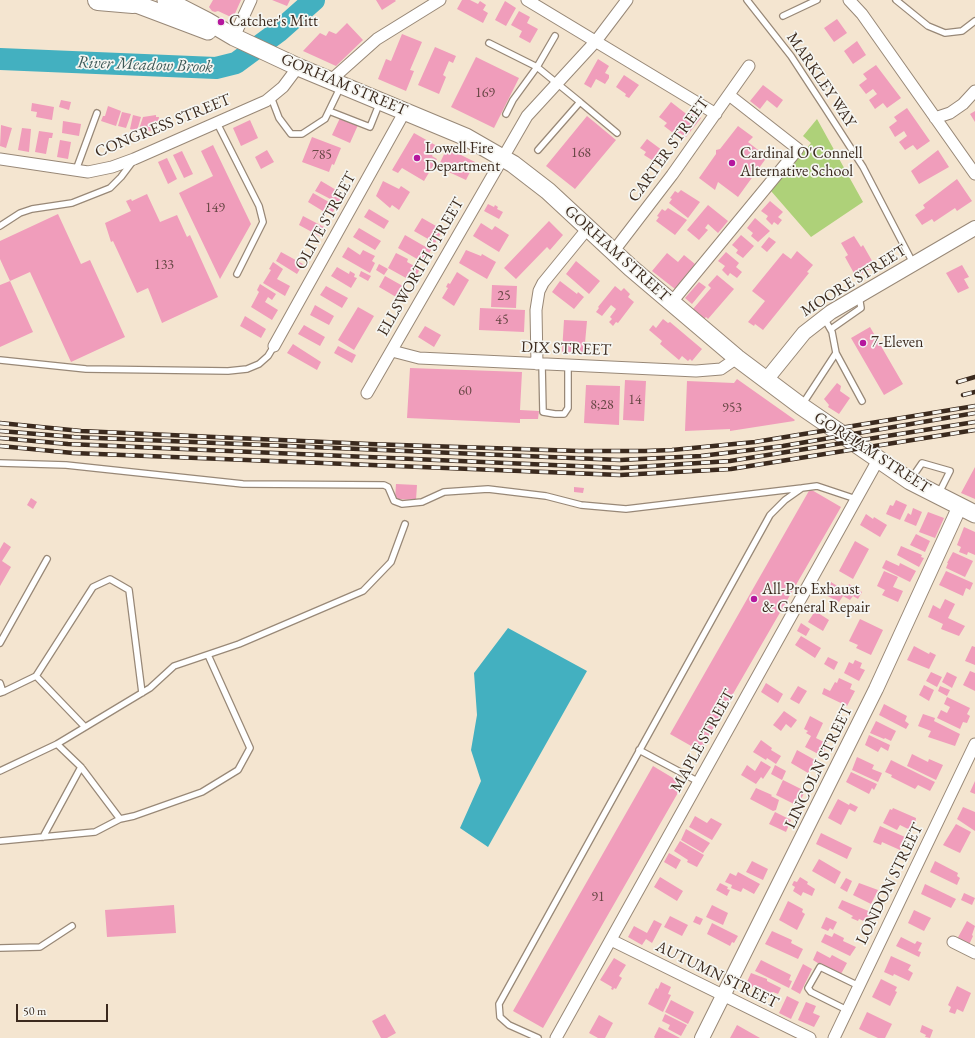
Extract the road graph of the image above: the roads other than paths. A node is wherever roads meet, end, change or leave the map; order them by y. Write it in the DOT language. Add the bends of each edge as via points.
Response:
graph roads {
  1 [pos="98,0"];
  2 [pos="166,0"];
  3 [pos="251,0"];
  4 [pos="440,0"];
  5 [pos="527,0"];
  6 [pos="628,0"];
  7 [pos="747,0"];
  8 [pos="817,0"];
  9 [pos="849,0"];
  10 [pos="896,0"];
  11 [pos="131,1"];
  12 [pos="782,16"];
  13 [pos="975,21"];
  14 [pos="555,36"];
  15 [pos="236,38"];
  16 [pos="596,41"];
  17 [pos="489,43"];
  18 [pos="298,66"];
  19 [pos="749,66"];
  20 [pos="537,67"];
  21 [pos="336,83"];
  22 [pos="557,84"];
  23 [pos="975,91"];
  24 [pos="729,95"];
  25 [pos="271,97"];
  26 [pos="381,101"];
  27 [pos="580,102"];
  28 [pos="405,111"];
  29 [pos="328,112"];
  30 [pos="97,113"];
  31 [pos="506,114"];
  32 [pos="716,114"];
  33 [pos="935,118"];
  34 [pos="217,123"];
  35 [pos="617,133"];
  36 [pos="538,150"];
  37 [pos="503,158"];
  38 [pos="0,159"];
  39 [pos="134,159"];
  40 [pos="76,171"];
  41 [pos="975,174"];
  42 [pos="0,226"];
  43 [pos="588,228"];
  44 [pos="975,228"];
  45 [pos="613,252"];
  46 [pos="914,263"];
  47 [pos="237,274"];
  48 [pos="671,303"];
  49 [pos="827,323"];
  50 [pos="274,346"];
  51 [pos="392,351"];
  52 [pos="836,353"];
  53 [pos="737,358"];
  54 [pos="0,360"];
  55 [pos="539,364"];
  56 [pos="568,365"];
  57 [pos="766,380"];
  58 [pos="366,392"];
  59 [pos="862,401"];
  60 [pos="800,406"];
  61 [pos="878,460"];
  62 [pos="0,463"];
  63 [pos="910,481"];
  64 [pos="802,488"];
  65 [pos="938,496"];
  66 [pos="856,499"];
  67 [pos="959,508"];
  68 [pos="975,514"];
  69 [pos="405,524"];
  70 [pos="46,559"];
  71 [pos="0,643"];
  72 [pos="208,655"];
  73 [pos="36,676"];
  74 [pos="0,683"];
  75 [pos="1,693"];
  76 [pos="142,693"];
  77 [pos="86,727"];
  78 [pos="58,744"];
  79 [pos="975,744"];
  80 [pos="640,750"];
  81 [pos="81,767"];
  82 [pos="0,771"];
  83 [pos="699,782"];
  84 [pos="120,819"];
  85 [pos="43,837"];
  86 [pos="0,841"];
  87 [pos="72,926"];
  88 [pos="611,940"];
  89 [pos="953,942"];
  90 [pos="0,948"];
  91 [pos="975,953"];
  92 [pos="859,986"];
  93 [pos="723,996"];
  94 [pos="847,1010"];
  95 [pos="538,1038"];
  96 [pos="556,1038"];
  97 [pos="702,1038"];
  98 [pos="810,1038"];
  99 [pos="834,1038"];
  1 -- 11 [label="highway"];
  2 -- 15 [label="main road, GORHAM STREET"];
  3 -- 15 [label="street"];
  4 -- 21 [label="street" via="377,38"];
  5 -- 16 [label="street"];
  6 -- 16 [label="street, ELLSWORTH STREET"];
  7 -- 46 [label="lane, MARKLEY WAY" via="791,56 826,108 863,167"];
  8 -- 12 [label="lane"];
  9 -- 33 [label="street" via="862,14"];
  10 -- 13 [label="lane" via="928,26 945,33 962,31"];
  11 -- 15 [label="main road, GORHAM STREET" via="201,29"];
  14 -- 20 [label="lane"];
  15 -- 18 [label="main road, GORHAM STREET"];
  16 -- 22 [label="street, ELLSWORTH STREET"];
  16 -- 32 [label="street"];
  17 -- 20 [label="lane"];
  18 -- 21 [label="main road, GORHAM STREET"];
  18 -- 25 [label="street, CONGRESS STREET"];
  19 -- 24 [label="street, CARTER STREET"];
  20 -- 22 [label="lane"];
  20 -- 31 [label="lane"];
  21 -- 26 [label="main road, GORHAM STREET"];
  21 -- 29 [label="lane"];
  22 -- 27 [label="lane"];
  22 -- 37 [label="street, ELLSWORTH STREET" via="527,116"];
  23 -- 33 [label="street" via="963,104"];
  24 -- 32 [label="street, CARTER STREET"];
  24 -- 48 [label="street" via="798,149"];
  25 -- 29 [label="lane" via="279,118 291,134 302,134 325,119"];
  25 -- 34 [label="street, CONGRESS STREET"];
  26 -- 28 [label="main road, GORHAM STREET"];
  26 -- 29 [label="lane" via="370,127"];
  27 -- 35 [label="lane"];
  27 -- 36 [label="lane"];
  28 -- 37 [label="main road, GORHAM STREET" via="466,137"];
  28 -- 50 [label="street, OLIVE STREET"];
  30 -- 40 [label="lane"];
  32 -- 45 [label="street, CARTER STREET"];
  33 -- 41 [label="street"];
  34 -- 39 [label="street, CONGRESS STREET"];
  34 -- 47 [label="lane" via="259,206 263,222"];
  37 -- 43 [label="main road, GORHAM STREET" via="535,180"];
  37 -- 51 [label="street, ELLSWORTH STREET"];
  38 -- 40 [label="street, CONGRESS STREET"];
  39 -- 40 [label="street, CONGRESS STREET" via="97,171"];
  39 -- 42 [label="lane" via="110,188 72,203 20,213"];
  43 -- 45 [label="main road, GORHAM STREET"];
  43 -- 55 [label="street" via="539,291 536,310"];
  44 -- 46 [label="street, MOORE STREET"];
  45 -- 48 [label="main road, GORHAM STREET"];
  46 -- 49 [label="street, MOORE STREET" via="858,296"];
  48 -- 53 [label="main road, GORHAM STREET"];
  49 -- 52 [label="lane"];
  49 -- 57 [label="street, MOORE STREET" via="804,333"];
  50 -- 54 [label="lane" via="259,364 246,369 228,371 86,369"];
  51 -- 55 [label="street, DIX STREET" via="419,358"];
  51 -- 58 [label="street, ELLSWORTH STREET"];
  52 -- 59 [label="lane"];
  52 -- 60 [label="lane"];
  53 -- 56 [label="street, DIX STREET" via="721,369 696,371"];
  53 -- 57 [label="main road, GORHAM STREET"];
  55 -- 56 [label="street, DIX STREET"];
  55 -- 56 [label="lane" via="543,412 555,414 564,414 568,408"];
  57 -- 60 [label="main road, GORHAM STREET"];
  60 -- 61 [label="main road, GORHAM STREET"];
  61 -- 63 [label="main road, GORHAM STREET"];
  61 -- 66 [label="street, MAPLE STREET"];
  62 -- 64 [label="lane" via="66,465 243,484 384,485 388,487 394,501 402,504 422,502 444,492 488,490 546,496 581,505 626,509"];
  63 -- 65 [label="main road, GORHAM STREET"];
  63 -- 65 [label="lane" via="922,463 950,471"];
  64 -- 66 [label="lane" via="817,486"];
  64 -- 80 [label="lane" via="785,500 770,516"];
  65 -- 67 [label="main road, GORHAM STREET"];
  66 -- 83 [label="street, MAPLE STREET"];
  67 -- 68 [label="main road, GORHAM STREET"];
  67 -- 93 [label="street, LINCOLN STREET" via="876,689"];
  69 -- 72 [label="lane" via="391,562 363,591"];
  70 -- 71 [label="lane"];
  72 -- 76 [label="lane" via="174,666"];
  72 -- 84 [label="lane" via="250,748 238,770 202,792"];
  73 -- 75 [label="lane"];
  73 -- 76 [label="lane" via="93,587 110,579 129,590"];
  73 -- 77 [label="lane"];
  74 -- 75 [label="lane"];
  76 -- 77 [label="lane"];
  77 -- 78 [label="lane"];
  78 -- 81 [label="lane"];
  78 -- 82 [label="lane"];
  79 -- 92 [label="street, LONDON STREET"];
  80 -- 83 [label="lane"];
  80 -- 95 [label="lane" via="499,1004 500,1017 509,1025"];
  81 -- 84 [label="lane"];
  81 -- 85 [label="lane"];
  83 -- 88 [label="street, MAPLE STREET"];
  84 -- 85 [label="lane" via="96,832"];
  85 -- 86 [label="lane"];
  87 -- 90 [label="lane" via="40,947"];
  88 -- 93 [label="street, AUTUMN STREET"];
  88 -- 96 [label="street, MAPLE STREET"];
  89 -- 91 [label="street"];
  92 -- 94 [label="street, LONDON STREET"];
  92 -- 94 [label="lane" via="820,967 808,988 811,992"];
  93 -- 97 [label="street, LINCOLN STREET"];
  93 -- 98 [label="street, AUTUMN STREET"];
  94 -- 99 [label="street, LONDON STREET"];
}
